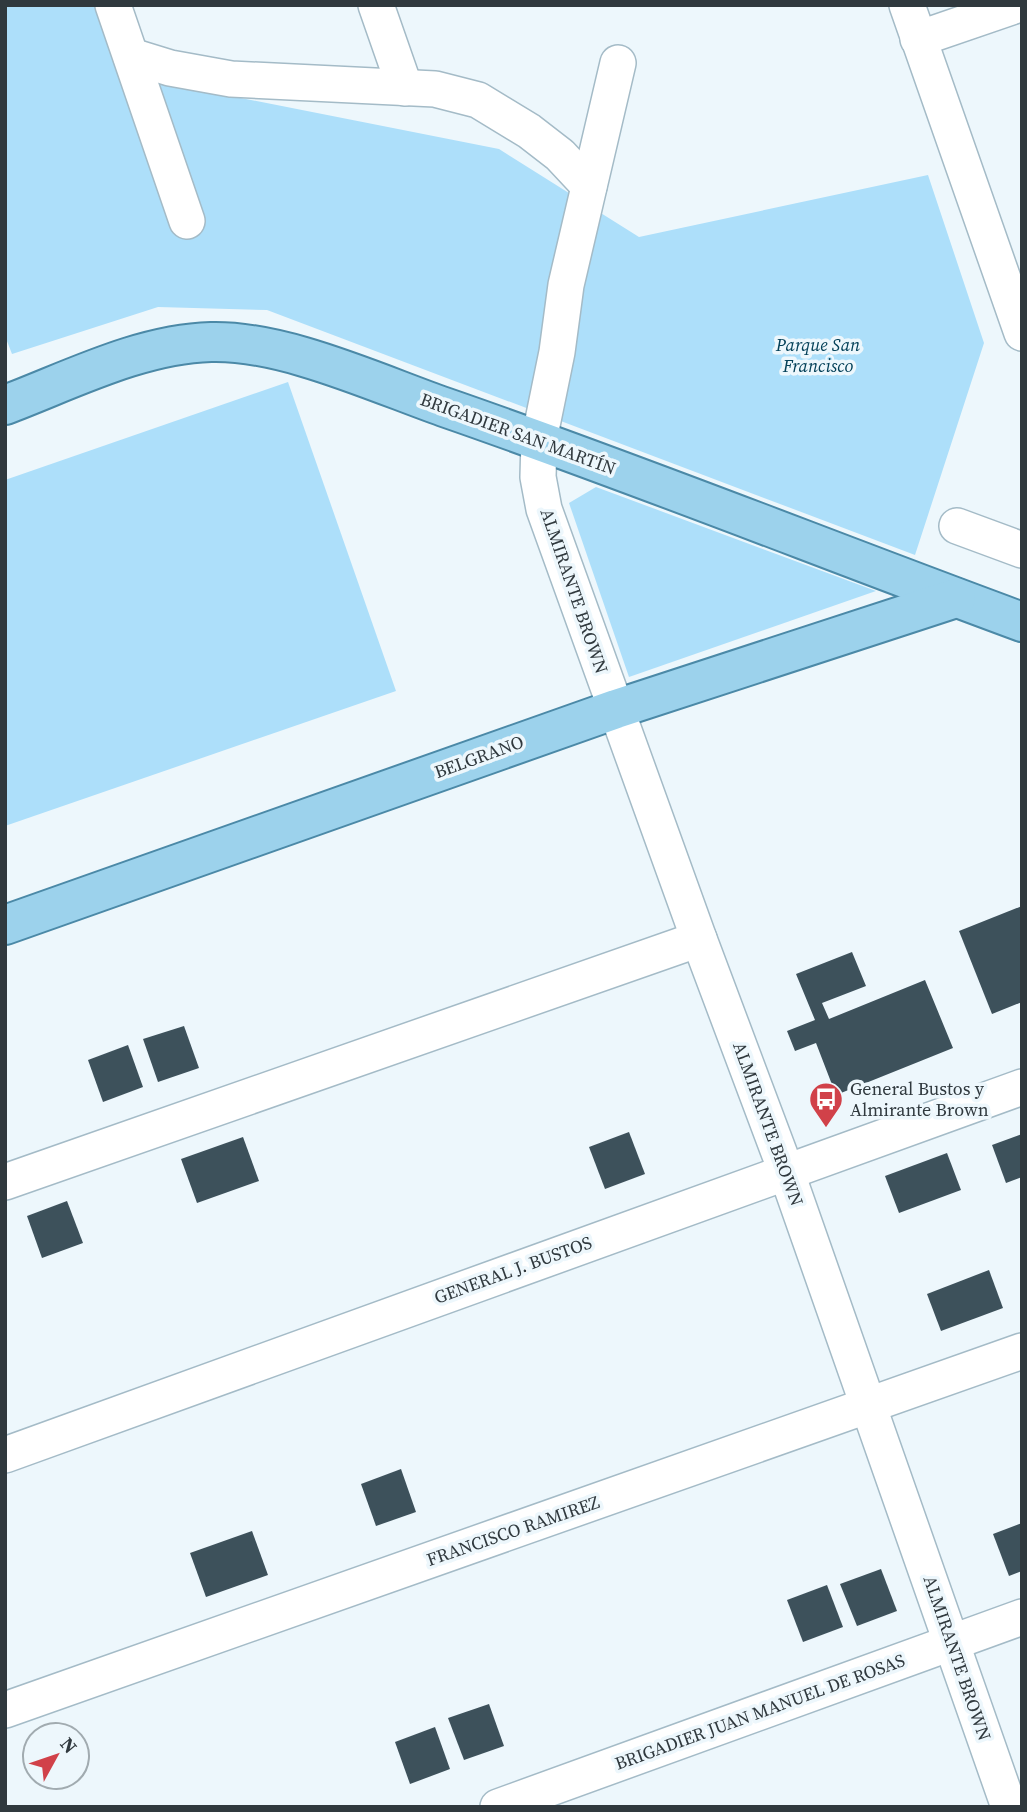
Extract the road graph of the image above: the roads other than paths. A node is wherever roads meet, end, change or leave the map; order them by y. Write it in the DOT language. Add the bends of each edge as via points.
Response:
graph roads {
  1 [pos="113,5"];
  2 [pos="376,5"];
  3 [pos="907,5"];
  4 [pos="1017,5"];
  5 [pos="918,39"];
  6 [pos="131,56"];
  7 [pos="618,63"];
  8 [pos="405,88"];
  9 [pos="589,187"];
  10 [pos="187,221"];
  11 [pos="1022,334"];
  12 [pos="5,405"];
  13 [pos="539,440"];
  14 [pos="957,526"];
  15 [pos="1022,550"];
  16 [pos="956,598"];
  17 [pos="1022,622"];
  18 [pos="616,709"];
  19 [pos="5,925"];
  20 [pos="699,939"];
  21 [pos="1022,1087"];
  22 [pos="786,1171"];
  23 [pos="5,1182"];
  24 [pos="1022,1352"];
  25 [pos="868,1405"];
  26 [pos="5,1455"];
  27 [pos="1022,1616"];
  28 [pos="952,1642"];
  29 [pos="5,1710"];
  30 [pos="498,1807"];
  31 [pos="1009,1807"];
  1 -- 6 [label="street"];
  2 -- 8 [label="street"];
  3 -- 5 [label="street"];
  4 -- 5 [label="street"];
  5 -- 11 [label="street"];
  6 -- 8 [label="street" via="231,79"];
  6 -- 10 [label="street"];
  7 -- 9 [label="street, ALMIRANTE BROWN"];
  8 -- 9 [label="street" via="435,89 478,100 550,147"];
  9 -- 13 [label="street, ALMIRANTE BROWN" via="566,285"];
  12 -- 13 [label="main road, BRIGADIER SAN MARTÍN" via="128,358 211,342 254,345 303,357"];
  13 -- 16 [label="main road, BRIGADIER SAN MARTÍN"];
  13 -- 18 [label="street, ALMIRANTE BROWN" via="538,477 544,509"];
  14 -- 15 [label="street"];
  16 -- 17 [label="main road, BRIGADIER SAN MARTÍN"];
  16 -- 18 [label="main road, BELGRANO"];
  18 -- 19 [label="main road, BELGRANO"];
  18 -- 20 [label="street, ALMIRANTE BROWN"];
  20 -- 22 [label="street, ALMIRANTE BROWN"];
  20 -- 23 [label="street"];
  21 -- 22 [label="street, GENERAL J. BUSTOS"];
  22 -- 25 [label="street, ALMIRANTE BROWN"];
  22 -- 26 [label="street, GENERAL J. BUSTOS"];
  24 -- 25 [label="street, FRANCISCO RAMIREZ"];
  25 -- 28 [label="street, ALMIRANTE BROWN"];
  25 -- 29 [label="street, FRANCISCO RAMIREZ"];
  27 -- 28 [label="street, BRIGADIER JUAN MANUEL DE ROSAS"];
  28 -- 30 [label="street, BRIGADIER JUAN MANUEL DE ROSAS"];
  28 -- 31 [label="street, ALMIRANTE BROWN"];
}
